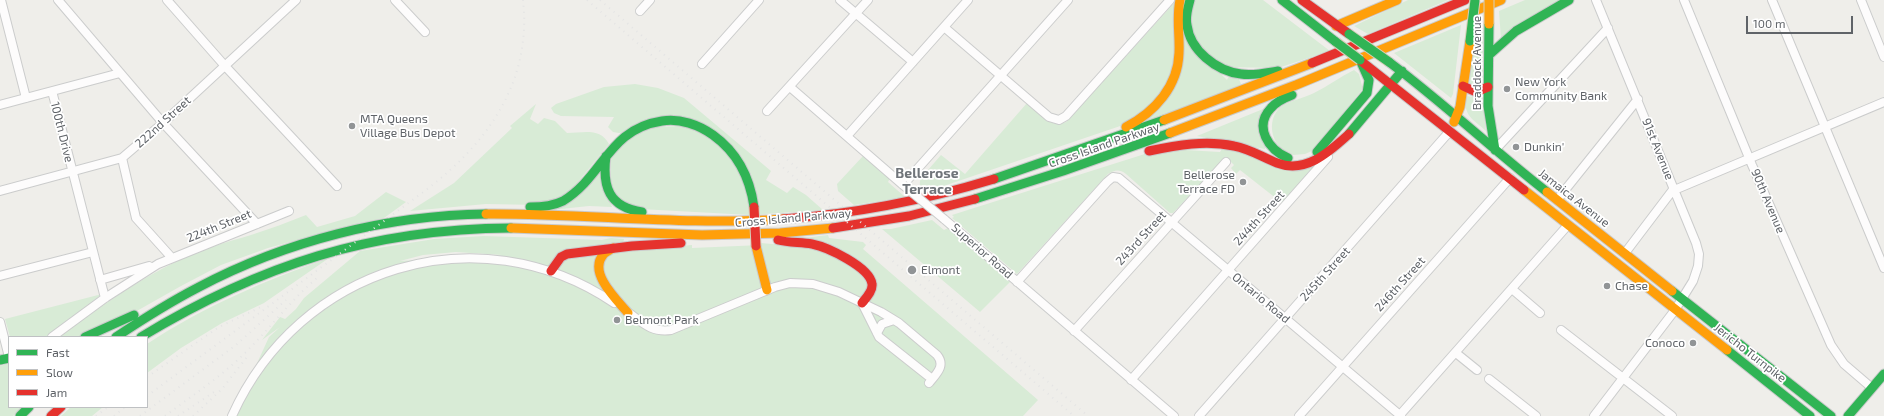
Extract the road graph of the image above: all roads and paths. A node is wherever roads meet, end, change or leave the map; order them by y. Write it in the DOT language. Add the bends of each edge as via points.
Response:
graph roads {
  1 [pos="1,0"];
  2 [pos="58,0"];
  3 [pos="167,0"];
  4 [pos="296,0"];
  5 [pos="395,0"];
  6 [pos="650,0"];
  7 [pos="759,0"];
  8 [pos="840,0"];
  9 [pos="868,0"];
  10 [pos="968,0"];
  11 [pos="1068,0"];
  12 [pos="1170,0"];
  13 [pos="1180,0"];
  14 [pos="1190,0"];
  15 [pos="1282,0"];
  16 [pos="1302,0"];
  17 [pos="1397,0"];
  18 [pos="1465,0"];
  19 [pos="1475,0"];
  20 [pos="1489,0"];
  21 [pos="1501,0"];
  22 [pos="1569,0"];
  23 [pos="1596,0"];
  24 [pos="1684,0"];
  25 [pos="1772,0"];
  26 [pos="1861,0"];
  27 [pos="1387,3"];
  28 [pos="640,11"];
  29 [pos="856,13"];
  30 [pos="1336,26"];
  31 [pos="944,27"];
  32 [pos="1608,28"];
  33 [pos="425,32"];
  34 [pos="1489,55"];
  35 [pos="1884,57"];
  36 [pos="913,62"];
  37 [pos="702,64"];
  38 [pos="225,66"];
  39 [pos="1308,66"];
  40 [pos="1368,70"];
  41 [pos="1402,71"];
  42 [pos="1330,72"];
  43 [pos="120,73"];
  44 [pos="1001,75"];
  45 [pos="1391,85"];
  46 [pos="1463,86"];
  47 [pos="790,87"];
  48 [pos="1488,87"];
  49 [pos="52,91"];
  50 [pos="26,98"];
  51 [pos="1638,99"];
  52 [pos="1884,102"];
  53 [pos="0,105"];
  54 [pos="767,111"];
  55 [pos="1457,116"];
  56 [pos="163,123"];
  57 [pos="1825,127"];
  58 [pos="1450,131"];
  59 [pos="1349,134"];
  60 [pos="846,136"];
  61 [pos="1495,150"];
  62 [pos="1478,153"];
  63 [pos="606,156"];
  64 [pos="1061,157"];
  65 [pos="122,158"];
  66 [pos="1750,158"];
  67 [pos="1226,162"];
  68 [pos="1086,163"];
  69 [pos="1518,169"];
  70 [pos="73,171"];
  71 [pos="1510,178"];
  72 [pos="903,185"];
  73 [pos="337,186"];
  74 [pos="0,190"];
  75 [pos="1674,190"];
  76 [pos="1557,200"];
  77 [pos="289,211"];
  78 [pos="480,214"];
  79 [pos="672,219"];
  80 [pos="1172,222"];
  81 [pos="257,224"];
  82 [pos="1568,225"];
  83 [pos="761,233"];
  84 [pos="730,235"];
  85 [pos="1607,238"];
  86 [pos="614,248"];
  87 [pos="93,252"];
  88 [pos="1625,253"];
  89 [pos="172,258"];
  90 [pos="158,264"];
  91 [pos="1884,268"];
  92 [pos="1229,270"];
  93 [pos="551,271"];
  94 [pos="0,276"];
  95 [pos="216,278"];
  96 [pos="100,280"];
  97 [pos="1018,282"];
  98 [pos="1512,289"];
  99 [pos="767,290"];
  100 [pos="105,298"];
  101 [pos="1682,298"];
  102 [pos="862,303"];
  103 [pos="1676,310"];
  104 [pos="628,312"];
  105 [pos="1540,313"];
  106 [pos="1286,318"];
  107 [pos="894,320"];
  108 [pos="0,322"];
  109 [pos="1561,330"];
  110 [pos="1074,331"];
  111 [pos="877,333"];
  112 [pos="53,336"];
  113 [pos="87,336"];
  114 [pos="118,336"];
  115 [pos="143,336"];
  116 [pos="1456,353"];
  117 [pos="8,354"];
  118 [pos="1343,367"];
  119 [pos="1477,370"];
  120 [pos="1884,374"];
  121 [pos="1624,378"];
  122 [pos="1489,379"];
  123 [pos="1131,380"];
  124 [pos="1872,388"];
  125 [pos="28,408"];
  126 [pos="50,408"];
  127 [pos="60,408"];
  128 [pos="20,416"];
  129 [pos="40,416"];
  130 [pos="51,416"];
  131 [pos="232,416"];
  132 [pos="1174,416"];
  133 [pos="1199,416"];
  134 [pos="1299,416"];
  135 [pos="1400,416"];
  136 [pos="1536,416"];
  137 [pos="1594,416"];
  138 [pos="1672,416"];
  139 [pos="1810,416"];
  140 [pos="1831,416"];
  141 [pos="1848,416"];
  1 -- 50 [label="street"];
  2 -- 43 [label="street"];
  3 -- 38 [label="street"];
  4 -- 38 [label="street, 222nd Street"];
  5 -- 33 [label="street"];
  6 -- 28 [label="street"];
  7 -- 37 [label="street"];
  8 -- 29 [label="street"];
  9 -- 29 [label="street"];
  10 -- 31 [label="street"];
  11 -- 44 [label="street"];
  12 -- 44 [label="street" via="1066,116 1059,120 1049,117"];
  13 -- 64 [label="main road" via="1178,62 1174,78 1162,99 1138,121"];
  14 -- 39 [label="main road" via="1186,18 1189,36 1200,52 1218,66 1237,74 1250,75"];
  15 -- 40 [label="main road, bridge" via="1360,60"];
  16 -- 30 [label="main road, Jamaica Avenue"];
  17 -- 27 [label="main road"];
  18 -- 39 [label="main road, Cross Island Parkway"];
  19 -- 46 [label="main road, Braddock Avenue, bridge"];
  20 -- 34 [label="main road, Braddock Avenue, bridge"];
  21 -- 42 [label="main road, Cross Island Parkway"];
  22 -- 34 [label="main road" via="1516,32"];
  23 -- 32 [label="street, 91st Avenue"];
  24 -- 66 [label="street, 90th Avenue"];
  25 -- 57 [label="street"];
  26 -- 35 [label="street"];
  27 -- 30 [label="main road"];
  29 -- 36 [label="street"];
  29 -- 47 [label="street"];
  30 -- 41 [label="main road, Jamaica Avenue, bridge"];
  31 -- 36 [label="street"];
  31 -- 44 [label="street"];
  32 -- 51 [label="street, 91st Avenue"];
  32 -- 61 [label="street"];
  34 -- 48 [label="main road, Braddock Avenue"];
  36 -- 60 [label="street"];
  38 -- 56 [label="street, 222nd Street"];
  38 -- 73 [label="street"];
  39 -- 64 [label="main road, Cross Island Parkway"];
  40 -- 42 [label="main road" via="1369,84 1366,97 1316,152 1309,157 1293,159 1275,152 1268,145 1264,131 1267,113 1278,102"];
  40 -- 45 [label="main road, Jamaica Avenue"];
  41 -- 45 [label="main road, 244th Street"];
  41 -- 55 [label="main road, Jamaica Avenue"];
  42 -- 68 [label="main road, Cross Island Parkway" via="1174,134"];
  43 -- 49 [label="street"];
  43 -- 56 [label="street"];
  44 -- 72 [label="street"];
  45 -- 58 [label="main road, Jamaica Avenue"];
  45 -- 59 [label="main road, 244th Street"];
  46 -- 48 [label="main road" via="1474,92 1480,92"];
  46 -- 55 [label="main road, Braddock Avenue"];
  47 -- 54 [label="street"];
  47 -- 60 [label="street, Superior Road"];
  48 -- 61 [label="main road, Braddock Avenue" via="1489,116"];
  49 -- 50 [label="street, 100th Drive"];
  49 -- 70 [label="street, 100th Drive"];
  50 -- 53 [label="street, 100th Drive"];
  51 -- 75 [label="street, 91st Avenue"];
  51 -- 76 [label="street"];
  52 -- 57 [label="street"];
  55 -- 58 [label="main road, Braddock Avenue"];
  55 -- 61 [label="main road, Jamaica Avenue"];
  56 -- 65 [label="street, 222nd Street"];
  56 -- 81 [label="street"];
  57 -- 66 [label="street"];
  57 -- 91 [label="street"];
  58 -- 62 [label="main road, Jamaica Avenue"];
  58 -- 106 [label="street, 245th Street"];
  59 -- 68 [label="main road" via="1320,158 1297,167 1280,164 1238,147 1208,142 1180,144"];
  59 -- 92 [label="street, 244th Street"];
  60 -- 72 [label="street, Superior Road"];
  61 -- 62 [label="main road" via="1486,154"];
  61 -- 69 [label="main road, Jamaica Avenue"];
  62 -- 71 [label="main road, Jamaica Avenue"];
  63 -- 78 [label="main road" via="575,192 562,201"];
  63 -- 79 [label="main road" via="605,182 615,202 626,209"];
  63 -- 99 [label="main road, bridge" via="620,139 642,125 663,120 688,122 711,133 732,152 748,180 754,208 756,246"];
  64 -- 79 [label="main road, Cross Island Parkway" via="951,191 860,210 743,221"];
  65 -- 70 [label="street, 222nd Street"];
  65 -- 89 [label="street" via="136,218"];
  66 -- 75 [label="street"];
  66 -- 124 [label="street, 90th Avenue" via="1830,345 1844,364"];
  67 -- 80 [label="street, 243rd Street"];
  68 -- 83 [label="main road, Cross Island Parkway" via="986,196 911,215 828,229"];
  69 -- 71 [label="main road, 246th Street"];
  69 -- 76 [label="main road, Jamaica Avenue"];
  70 -- 74 [label="street, 222nd Street"];
  70 -- 87 [label="street, 100th Drive"];
  71 -- 82 [label="main road, Jamaica Avenue"];
  71 -- 118 [label="street, 246th Street"];
  72 -- 97 [label="street, Superior Road, bridge"];
  75 -- 88 [label="street"];
  75 -- 101 [label="street, 91st Avenue" via="1699,254 1696,276"];
  76 -- 85 [label="main road, Jamaica Avenue"];
  77 -- 81 [label="street, 224th Street"];
  78 -- 79 [label="main road, Cross Island Parkway"];
  78 -- 95 [label="main road, Cross Island Parkway" via="397,222 335,235 274,254"];
  80 -- 92 [label="street, Ontario Road"];
  80 -- 97 [label="street, Ontario Road" via="1122,179 1113,176"];
  80 -- 110 [label="street, 243rd Street"];
  81 -- 89 [label="street, 224th Street"];
  82 -- 85 [label="main road" via="1578,223 1597,236"];
  82 -- 98 [label="street"];
  82 -- 103 [label="main road, Jamaica Avenue"];
  83 -- 84 [label="main road, Cross Island Parkway"];
  83 -- 102 [label="main road" via="780,241 823,247 851,262 865,273 872,283 871,291"];
  84 -- 86 [label="main road" via="702,243 649,244"];
  84 -- 115 [label="main road, Cross Island Parkway" via="497,228 446,230 395,237 344,247 270,270 219,292"];
  85 -- 88 [label="main road, Jamaica Avenue"];
  86 -- 93 [label="main road" via="566,254"];
  86 -- 104 [label="main road" via="604,254 598,268 602,280"];
  87 -- 94 [label="street"];
  87 -- 96 [label="street, 100th Drive"];
  88 -- 101 [label="main road, Jamaica Avenue"];
  89 -- 90 [label="street, 224th Street"];
  90 -- 96 [label="street, 224th Street"];
  90 -- 100 [label="street, 224th Street"];
  92 -- 106 [label="street, Ontario Road"];
  92 -- 123 [label="street, 244th Street"];
  93 -- 104 [label="street" via="590,288"];
  93 -- 131 [label="street" via="507,260 456,258 411,265 367,280 333,298 290,332 252,379"];
  95 -- 113 [label="main road" via="172,292 129,318"];
  95 -- 114 [label="main road, Cross Island Parkway" via="160,308"];
  96 -- 100 [label="street, 100th Drive"];
  97 -- 110 [label="street, Superior Road"];
  98 -- 105 [label="street"];
  98 -- 116 [label="street"];
  99 -- 102 [label="street" via="790,283 813,284 830,288"];
  99 -- 104 [label="street" via="671,330 650,328"];
  100 -- 112 [label="street, 224th Street"];
  101 -- 103 [label="street, 91st Avenue"];
  101 -- 140 [label="main road, Jamaica Avenue"];
  102 -- 107 [label="street"];
  102 -- 111 [label="street"];
  103 -- 121 [label="street, 91st Avenue"];
  103 -- 139 [label="main road, Jericho Turnpike"];
  106 -- 118 [label="street, Ontario Road"];
  106 -- 133 [label="street, 245th Street"];
  107 -- 111 [label="street" via="882,324"];
  107 -- 111 [label="street" via="939,358 940,367 931,381"];
  108 -- 117 [label="street"];
  109 -- 121 [label="street"];
  110 -- 123 [label="street, Superior Road"];
  116 -- 119 [label="street"];
  116 -- 135 [label="street"];
  118 -- 134 [label="street, 246th Street"];
  118 -- 135 [label="street, Ontario Road"];
  120 -- 124 [label="main road"];
  121 -- 137 [label="street, 91st Avenue"];
  121 -- 138 [label="street"];
  122 -- 136 [label="street"];
  123 -- 132 [label="street, Superior Road"];
  124 -- 141 [label="main road"];
  125 -- 128 [label="main road"];
  126 -- 129 [label="main road"];
  127 -- 130 [label="main road"];
}
